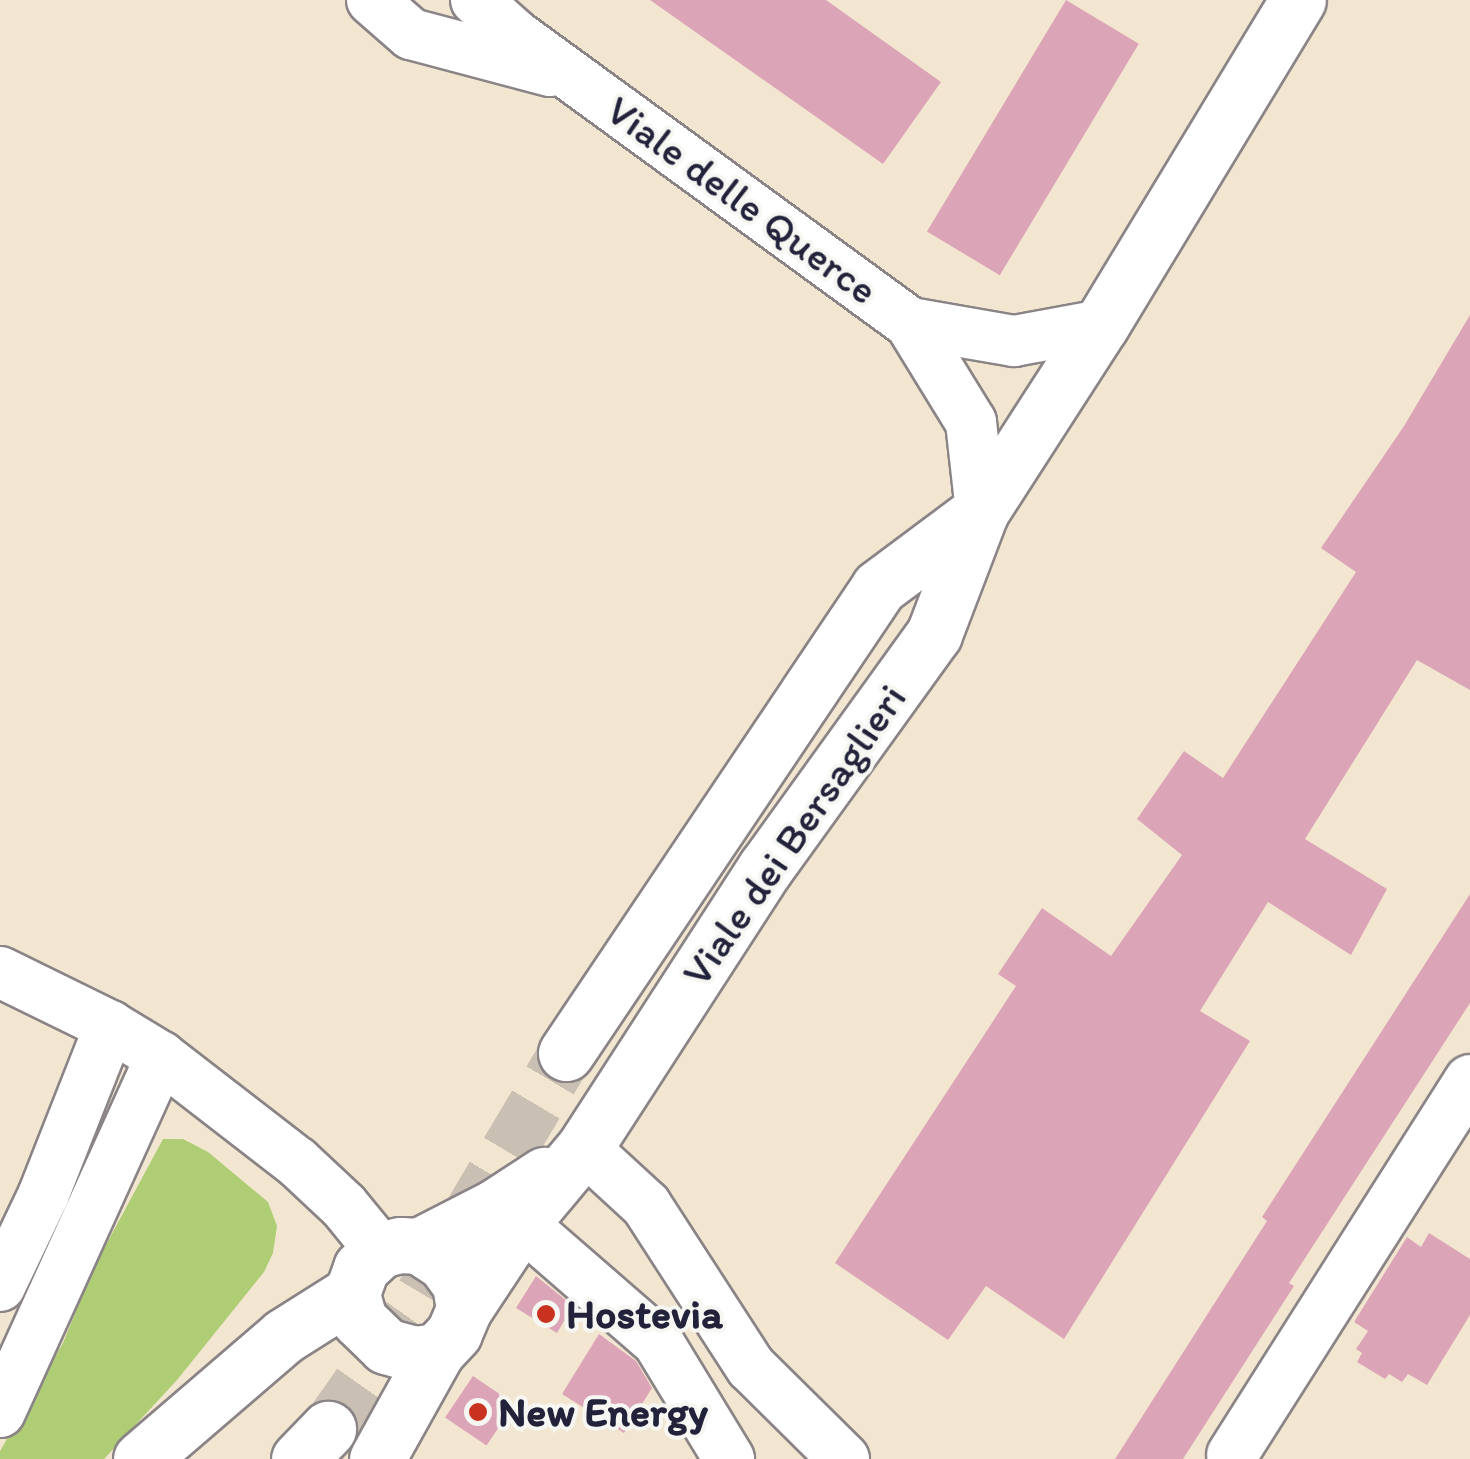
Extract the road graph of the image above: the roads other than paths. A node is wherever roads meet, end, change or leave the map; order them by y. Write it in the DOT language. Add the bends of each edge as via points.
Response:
graph roads {
  1 [pos="372,0"];
  2 [pos="476,0"];
  3 [pos="1298,0"];
  4 [pos="574,77"];
  5 [pos="910,323"];
  6 [pos="1101,325"];
  7 [pos="982,511"];
  8 [pos="0,972"];
  9 [pos="110,1026"];
  10 [pos="566,1053"];
  11 [pos="161,1058"];
  12 [pos="1470,1080"];
  13 [pos="584,1148"];
  14 [pos="522,1223"];
  15 [pos="384,1263"];
  16 [pos="0,1286"];
  17 [pos="450,1330"];
  18 [pos="751,1366"];
  19 [pos="0,1412"];
  20 [pos="717,1441"];
  21 [pos="1232,1454"];
  22 [pos="141,1459"];
  23 [pos="377,1459"];
  24 [pos="844,1459"];
  1 -- 4 [label="street, Viale delle Querce" via="411,34"];
  2 -- 4 [label="street, Viale delle Querce"];
  3 -- 6 [label="main road, Viale dei Bersaglieri"];
  4 -- 5 [label="street, Viale delle Querce"];
  5 -- 6 [label="street, Viale delle Querce" via="1014,342"];
  5 -- 7 [label="street, Viale delle Querce" via="971,422"];
  6 -- 7 [label="main road, Viale dei Bersaglieri"];
  7 -- 10 [label="main road, Viale dei Bersaglieri" via="879,586"];
  7 -- 13 [label="main road, Viale dei Bersaglieri" via="934,634 766,867"];
  8 -- 9 [label="street"];
  9 -- 11 [label="street"];
  9 -- 16 [label="street"];
  11 -- 15 [label="street" via="344,1206"];
  11 -- 19 [label="street"];
  12 -- 21 [label="street"];
  13 -- 14 [label="main road, Viale dei Bersaglieri"];
  13 -- 15 [label="main road" via="495,1208"];
  13 -- 18 [label="street" via="646,1205"];
  14 -- 17 [label="main road, Viale dei Bersaglieri"];
  14 -- 20 [label="street" via="658,1342"];
  15 -- 17 [label="main road" via="444,1262 460,1284"];
  15 -- 17 [label="main road" via="359,1320 386,1346 416,1354"];
  15 -- 22 [label="main road" via="284,1336"];
  17 -- 23 [label="main road, Viale dei Bersaglieri"];
  18 -- 20 [label="street"];
  18 -- 24 [label="street"];
}
